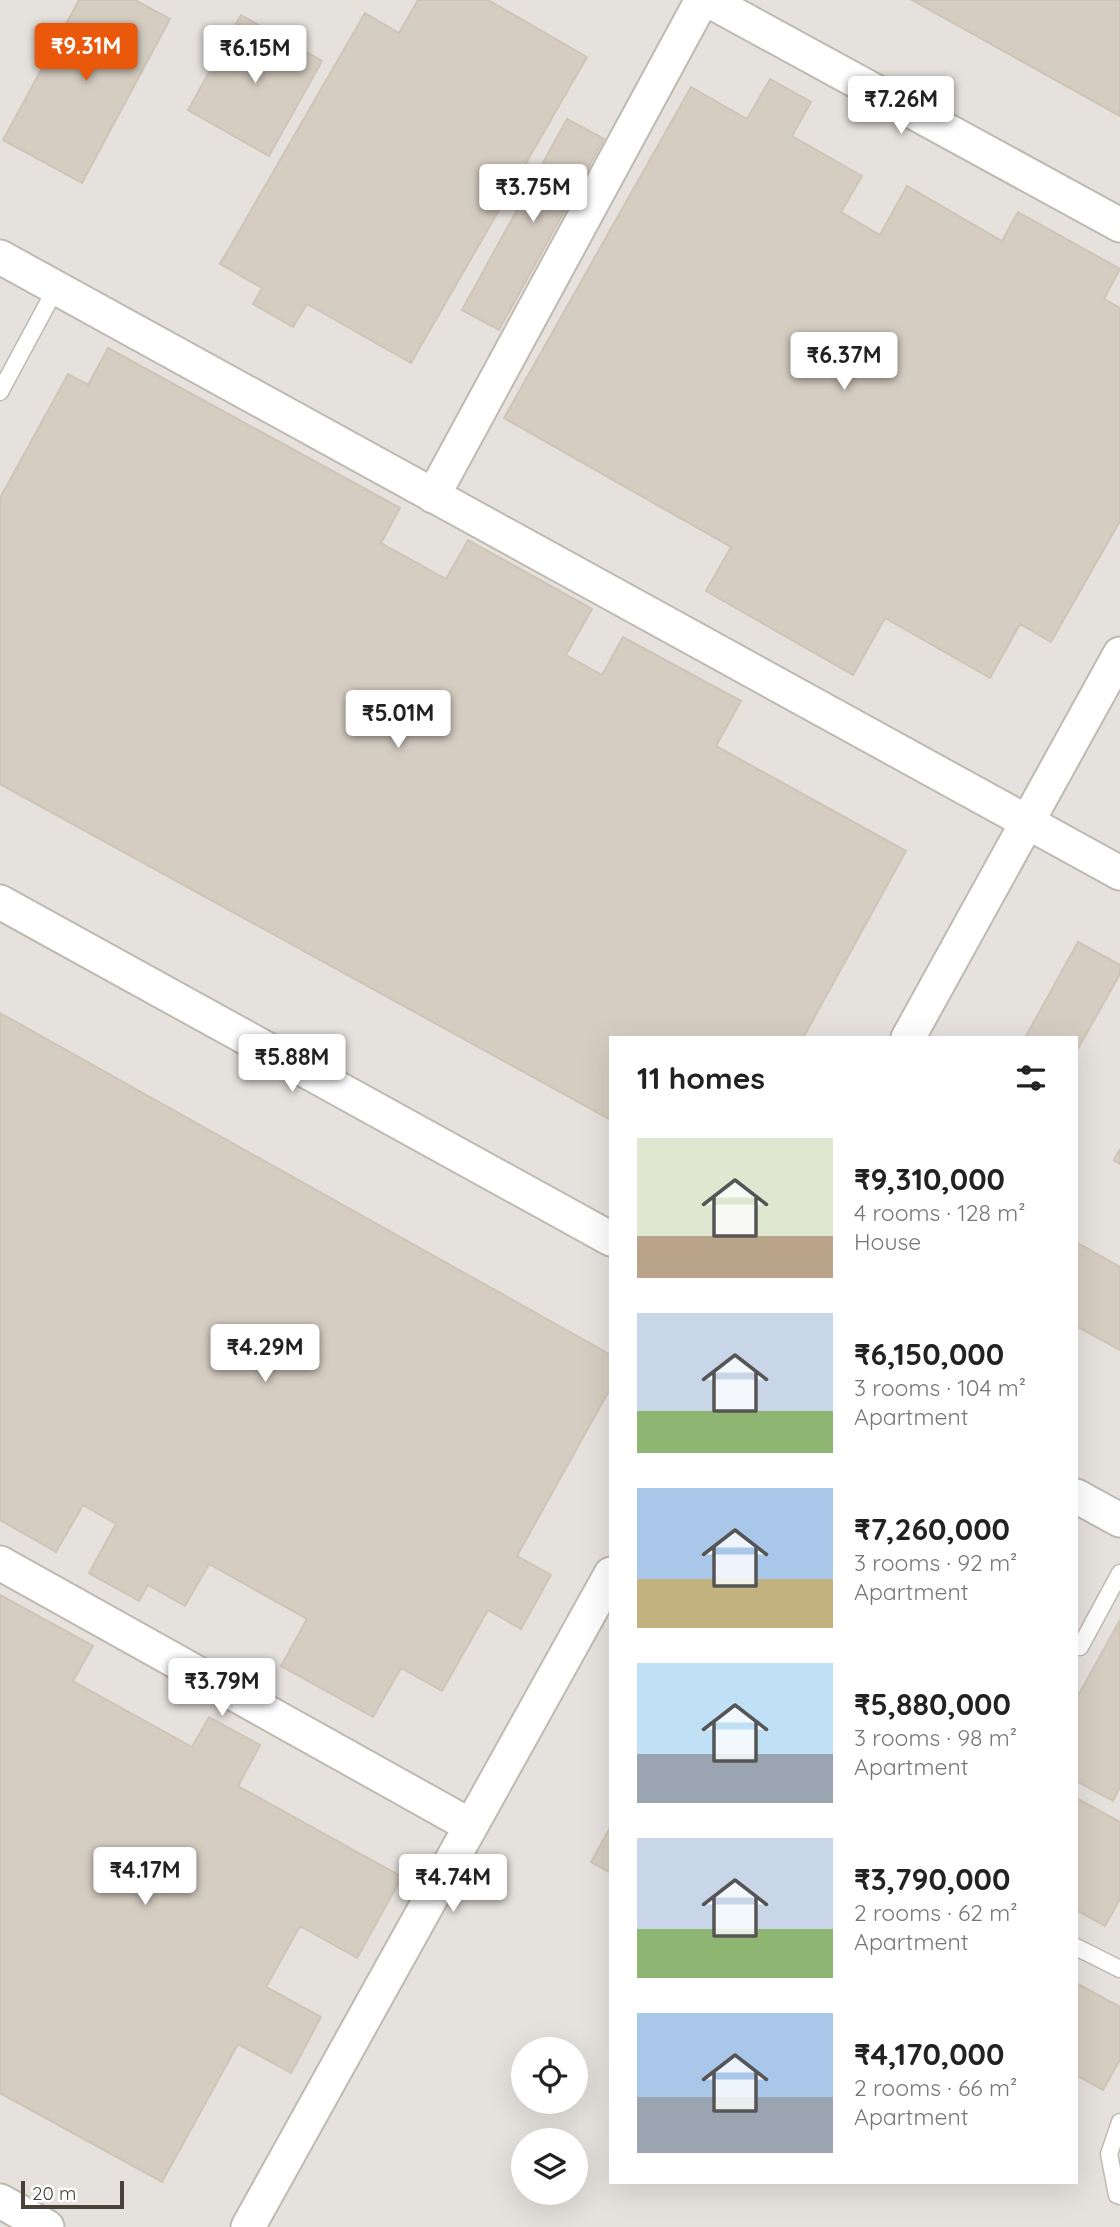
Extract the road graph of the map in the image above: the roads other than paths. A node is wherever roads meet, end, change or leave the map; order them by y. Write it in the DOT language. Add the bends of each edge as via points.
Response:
graph roads {
  1 [pos="702,0"];
  2 [pos="708,0"];
  3 [pos="1120,225"];
  4 [pos="0,257"];
  5 [pos="56,288"];
  6 [pos="0,392"];
  7 [pos="433,496"];
  8 [pos="1120,654"];
  9 [pos="1027,823"];
  10 [pos="1120,873"];
  11 [pos="0,902"];
  12 [pos="909,1036"];
  13 [pos="609,1238"];
  14 [pos="1078,1497"];
  15 [pos="1120,1520"];
  16 [pos="0,1563"];
  17 [pos="1120,1573"];
  18 [pos="609,1578"];
  19 [pos="1078,1646"];
  20 [pos="471,1826"];
  21 [pos="1078,1948"];
  22 [pos="1120,1969"];
  23 [pos="1120,2122"];
  24 [pos="1120,2196"];
  25 [pos="0,2201"];
  26 [pos="47,2227"];
  27 [pos="248,2227"];
  1 -- 7 [label="street"];
  2 -- 3 [label="street"];
  4 -- 5 [label="street"];
  5 -- 6 [label="lane"];
  5 -- 7 [label="street"];
  7 -- 9 [label="street"];
  8 -- 9 [label="street"];
  9 -- 10 [label="street"];
  9 -- 12 [label="street"];
  11 -- 13 [label="street"];
  14 -- 15 [label="street"];
  16 -- 20 [label="street"];
  17 -- 19 [label="lane"];
  18 -- 20 [label="street"];
  20 -- 27 [label="street"];
  21 -- 22 [label="lane"];
  23 -- 24 [label="lane" via="1109,2154"];
  25 -- 26 [label="street"];
}
